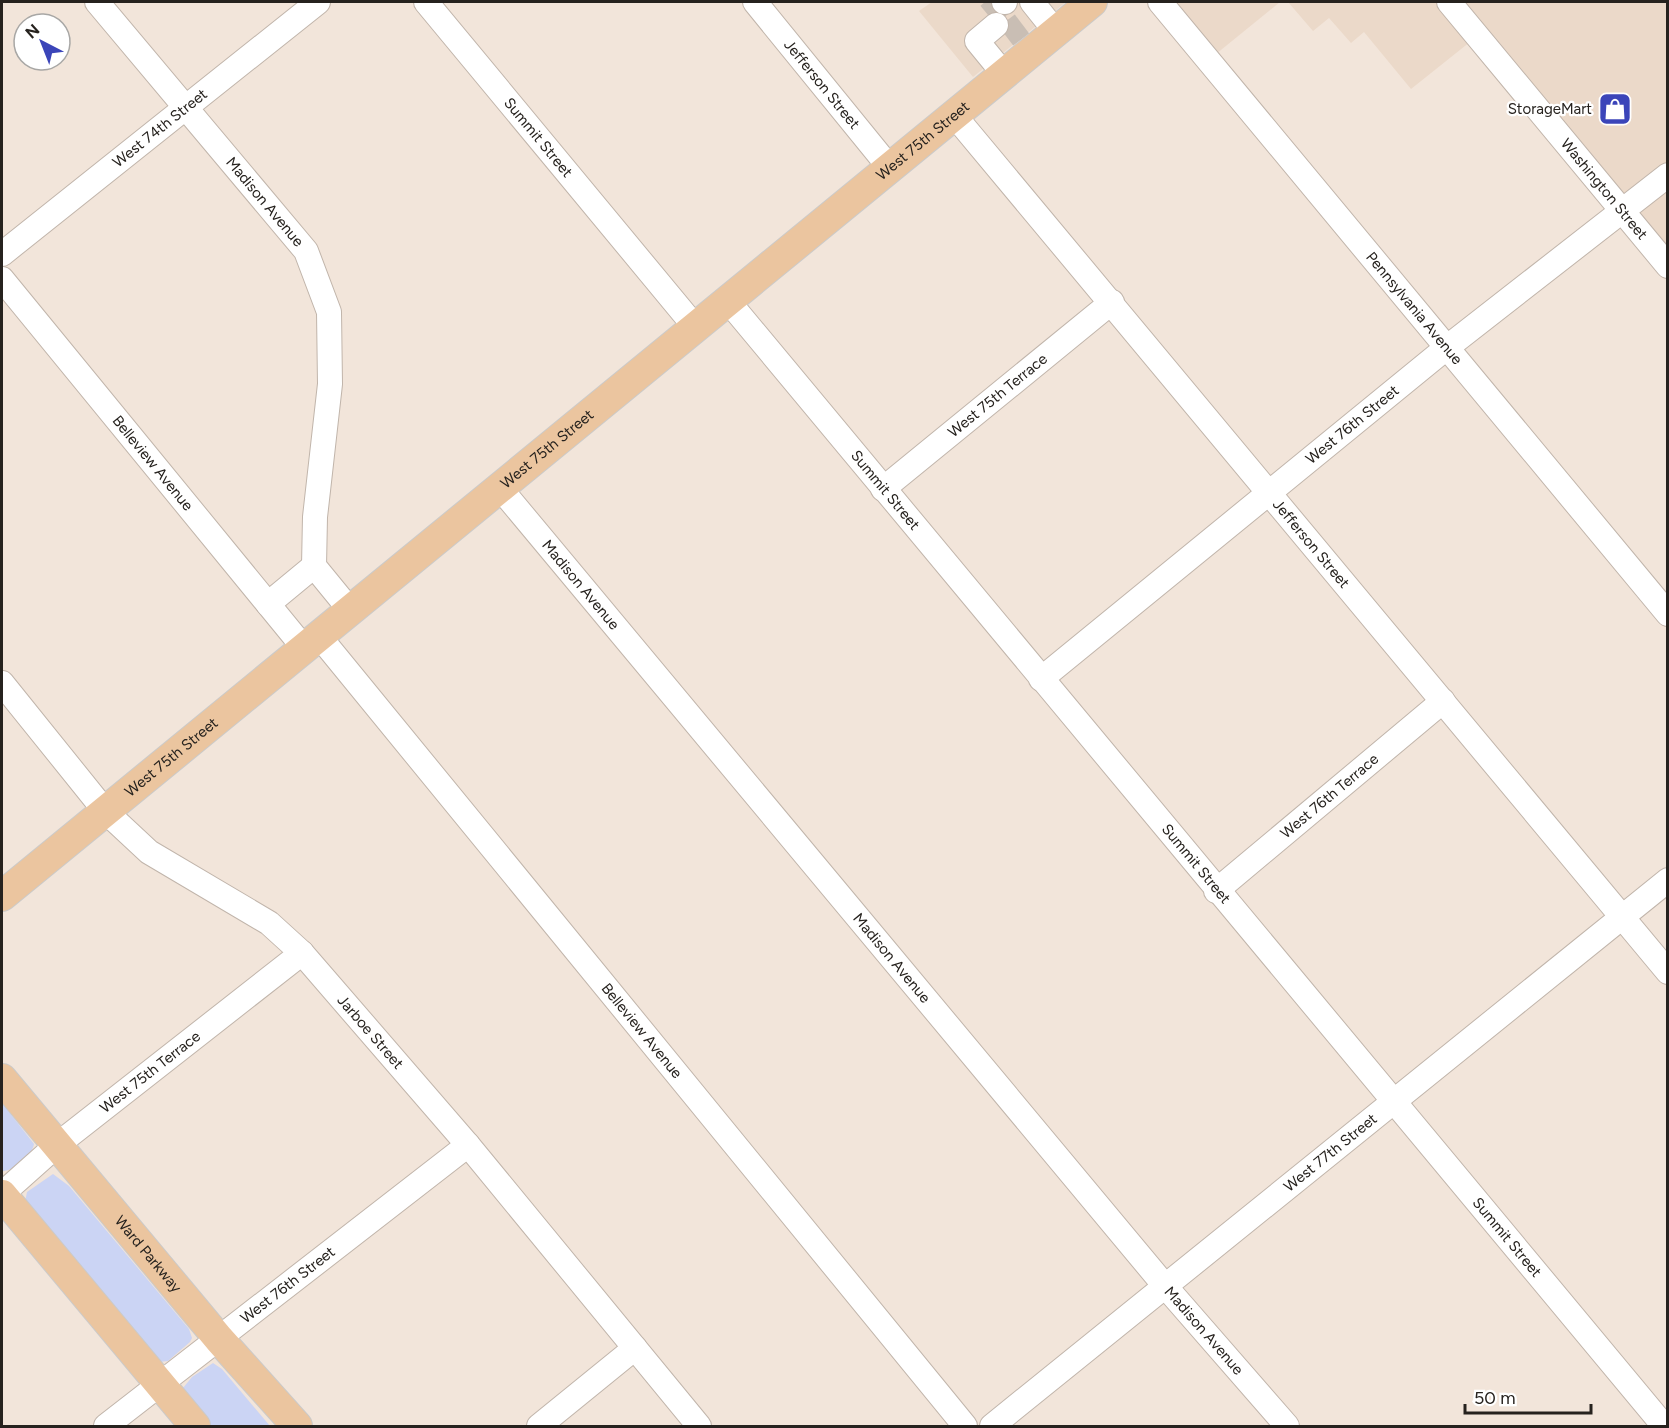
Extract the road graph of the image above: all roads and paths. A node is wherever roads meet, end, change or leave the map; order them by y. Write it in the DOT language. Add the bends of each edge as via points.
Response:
graph roads {
  1 [pos="97,2"];
  2 [pos="318,2"];
  3 [pos="426,2"];
  4 [pos="755,2"];
  5 [pos="1160,2"];
  6 [pos="1449,2"];
  7 [pos="1088,3"];
  8 [pos="1017,15"];
  9 [pos="989,56"];
  10 [pos="187,107"];
  11 [pos="954,115"];
  12 [pos="890,168"];
  13 [pos="1668,175"];
  14 [pos="1622,210"];
  15 [pos="2,254"];
  16 [pos="1668,266"];
  17 [pos="2,279"];
  18 [pos="728,301"];
  19 [pos="1112,302"];
  20 [pos="696,328"];
  21 [pos="1445,349"];
  22 [pos="500,488"];
  23 [pos="883,489"];
  24 [pos="1270,492"];
  25 [pos="314,566"];
  26 [pos="268,604"];
  27 [pos="350,610"];
  28 [pos="1668,614"];
  29 [pos="311,642"];
  30 [pos="1041,679"];
  31 [pos="2,683"];
  32 [pos="1443,701"];
  33 [pos="105,811"];
  34 [pos="1668,880"];
  35 [pos="1216,891"];
  36 [pos="2,896"];
  37 [pos="1622,916"];
  38 [pos="302,953"];
  39 [pos="1668,972"];
  40 [pos="2,1079"];
  41 [pos="1392,1101"];
  42 [pos="57,1145"];
  43 [pos="468,1145"];
  44 [pos="2,1195"];
  45 [pos="1165,1286"];
  46 [pos="219,1339"];
  47 [pos="635,1348"];
  48 [pos="162,1384"];
  49 [pos="106,1426"];
  50 [pos="195,1426"];
  51 [pos="297,1426"];
  52 [pos="539,1426"];
  53 [pos="699,1426"];
  54 [pos="965,1426"];
  55 [pos="992,1426"];
  56 [pos="1287,1426"];
  57 [pos="1664,1426"];
  1 -- 10 [label="street, Madison Avenue"];
  2 -- 10 [label="street, West 74th Street"];
  3 -- 20 [label="street, Summit Street"];
  4 -- 12 [label="street, Jefferson Street"];
  5 -- 21 [label="street, Pennsylvania Avenue"];
  6 -- 14 [label="street, Washington Street"];
  7 -- 8 [label="main road, West 75th Street"];
  8 -- 9 [label="main road, West 75th Street"];
  8 -- 9 [label="street" via="969,31"];
  9 -- 11 [label="main road, West 75th Street"];
  10 -- 15 [label="street, West 74th Street"];
  10 -- 25 [label="street, Madison Avenue" via="306,251 329,312 330,384 315,517"];
  11 -- 12 [label="main road, West 75th Street"];
  11 -- 19 [label="street, Jefferson Street"];
  12 -- 18 [label="main road, West 75th Street"];
  13 -- 14 [label="street, West 76th Street"];
  14 -- 16 [label="street, Washington Street"];
  14 -- 21 [label="street, West 76th Street"];
  17 -- 26 [label="street, Belleview Avenue"];
  18 -- 20 [label="main road, West 75th Street"];
  18 -- 23 [label="street, Summit Street"];
  19 -- 23 [label="street, West 75th Terrace"];
  19 -- 24 [label="street, Jefferson Street"];
  20 -- 22 [label="main road, West 75th Street"];
  21 -- 24 [label="street, West 76th Street"];
  21 -- 28 [label="street, Pennsylvania Avenue"];
  22 -- 27 [label="main road, West 75th Street"];
  22 -- 45 [label="street, Madison Avenue"];
  23 -- 30 [label="street, Summit Street"];
  24 -- 30 [label="street, West 76th Street"];
  24 -- 32 [label="street, Jefferson Street"];
  25 -- 26 [label="street"];
  25 -- 27 [label="street"];
  26 -- 29 [label="street, Belleview Avenue"];
  27 -- 29 [label="main road, West 75th Street"];
  29 -- 33 [label="main road, West 75th Street"];
  29 -- 54 [label="street, Belleview Avenue"];
  30 -- 35 [label="street, Summit Street"];
  31 -- 33 [label="street, Jarboe Street"];
  32 -- 35 [label="street, West 76th Terrace"];
  32 -- 37 [label="street, Jefferson Street"];
  33 -- 36 [label="main road, West 75th Street"];
  33 -- 38 [label="street, Jarboe Street" via="149,852 269,924"];
  34 -- 37 [label="street, West 77th Street"];
  35 -- 41 [label="street, Summit Street"];
  37 -- 39 [label="street, Jefferson Street"];
  37 -- 41 [label="street, West 77th Street"];
  38 -- 42 [label="street, West 75th Terrace"];
  38 -- 43 [label="street, Jarboe Street"];
  40 -- 42 [label="main road, Ward Parkway"];
  41 -- 45 [label="street, West 77th Street"];
  41 -- 57 [label="street, Summit Street"];
  42 -- 44 [label="street, West 75th Terrace"];
  42 -- 46 [label="main road, Ward Parkway"];
  43 -- 46 [label="street, West 76th Street"];
  43 -- 47 [label="street, Jarboe Street"];
  44 -- 48 [label="main road"];
  45 -- 55 [label="street, West 77th Street"];
  45 -- 56 [label="street, Madison Avenue"];
  46 -- 48 [label="street, West 76th Street"];
  46 -- 51 [label="main road, Ward Parkway"];
  47 -- 52 [label="street"];
  47 -- 53 [label="street, Jarboe Street"];
  48 -- 49 [label="street, West 76th Street"];
  48 -- 50 [label="main road"];
}
